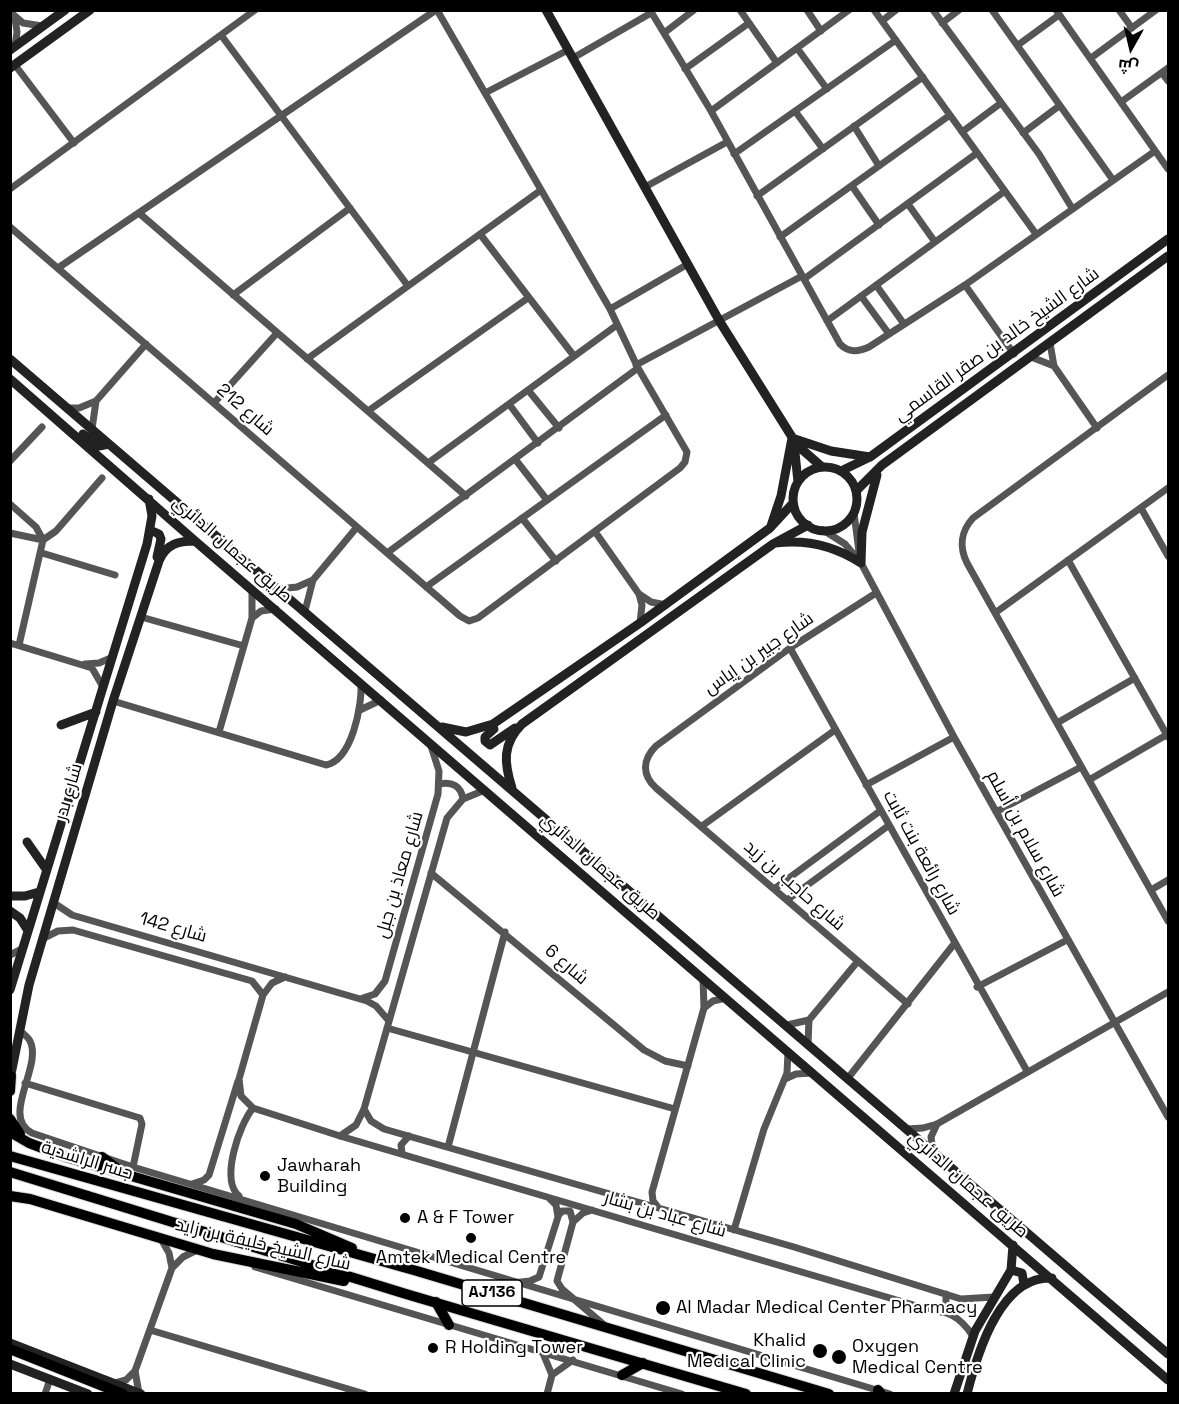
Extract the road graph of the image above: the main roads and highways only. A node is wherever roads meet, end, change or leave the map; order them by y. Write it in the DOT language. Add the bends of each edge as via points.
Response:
graph roads {
  1 [pos="65,10"];
  2 [pos="90,10"];
  3 [pos="546,10"];
  4 [pos="13,48"];
  5 [pos="13,67"];
  6 [pos="1168,239"];
  7 [pos="1168,244"];
  8 [pos="1166,258"];
  9 [pos="10,359"];
  10 [pos="10,377"];
  11 [pos="792,438"];
  12 [pos="109,444"];
  13 [pos="870,457"];
  14 [pos="882,465"];
  15 [pos="822,467"];
  16 [pos="841,471"];
  17 [pos="798,482"];
  18 [pos="856,491"];
  19 [pos="149,499"];
  20 [pos="793,503"];
  21 [pos="808,525"];
  22 [pos="770,528"];
  23 [pos="150,530"];
  24 [pos="195,541"];
  25 [pos="772,544"];
  26 [pos="147,597"];
  27 [pos="513,711"];
  28 [pos="96,712"];
  29 [pos="435,723"];
  30 [pos="522,724"];
  31 [pos="61,725"];
  32 [pos="513,790"];
  33 [pos="27,842"];
  34 [pos="46,869"];
  35 [pos="39,892"];
  36 [pos="10,896"];
  37 [pos="10,911"];
  38 [pos="27,929"];
  39 [pos="10,990"];
  40 [pos="11,1078"];
  41 [pos="10,1091"];
  42 [pos="10,1119"];
  43 [pos="10,1132"];
  44 [pos="10,1142"];
  45 [pos="10,1156"];
  46 [pos="66,1157"];
  47 [pos="102,1157"];
  48 [pos="78,1161"];
  49 [pos="128,1170"];
  50 [pos="10,1172"];
  51 [pos="178,1180"];
  52 [pos="162,1185"];
  53 [pos="10,1188"];
  54 [pos="10,1198"];
  55 [pos="153,1198"];
  56 [pos="32,1200"];
  57 [pos="149,1214"];
  58 [pos="43,1215"];
  59 [pos="1013,1245"];
  60 [pos="362,1255"];
  61 [pos="1011,1270"];
  62 [pos="1052,1278"];
  63 [pos="1024,1284"];
  64 [pos="406,1294"];
  65 [pos="436,1302"];
  66 [pos="449,1325"];
  67 [pos="10,1343"];
  68 [pos="10,1349"];
  69 [pos="1168,1354"];
  70 [pos="11,1362"];
  71 [pos="643,1363"];
  72 [pos="622,1375"];
  73 [pos="1168,1380"];
  74 [pos="97,1390"];
  75 [pos="955,1391"];
  76 [pos="967,1392"];
  77 [pos="140,1393"];
  78 [pos="123,1394"];
  79 [pos="746,1394"];
  80 [pos="829,1394"];
  1 -- 4 [label="main road"];
  2 -- 5 [label="main road"];
  3 -- 11 [label="main road" via="720,322"];
  6 -- 13 [label="main road, شارع الشيخ خالد بن صقر القاسمي"];
  7 -- 8 [label="main road" via="1150,260 1153,263"];
  8 -- 14 [label="main road, شارع الشيخ خالد بن صقر القاسمي"];
  9 -- 12 [label="main road, طريق عجمان الدائري"];
  10 -- 12 [label="main road" via="97,445"];
  10 -- 19 [label="main road, طريق عجمان الدائري"];
  11 -- 13 [label="main road" via="831,451"];
  11 -- 15 [label="main road"];
  11 -- 17 [label="main road"];
  11 -- 22 [label="main road" via="781,496"];
  12 -- 29 [label="main road, طريق عجمان الدائري"];
  13 -- 16 [label="main road, شارع الشيخ خالد بن صقر القاسمي"];
  14 -- 18 [label="main road, شارع الشيخ خالد بن صقر القاسمي"];
  14 -- 25 [label="main road" via="864,521 861,563 819,545"];
  15 -- 16 [label="main road"];
  15 -- 17 [label="main road" via="808,472"];
  16 -- 18 [label="main road"];
  17 -- 20 [label="main road"];
  18 -- 21 [label="main road" via="854,513 841,526 823,530"];
  19 -- 23 [label="main road, شارع بدر"];
  19 -- 24 [label="main road, طريق عجمان الدائري"];
  20 -- 21 [label="main road" via="798,516"];
  20 -- 22 [label="main road"];
  21 -- 25 [label="main road"];
  22 -- 27 [label="main road"];
  23 -- 26 [label="main road" via="161,539"];
  23 -- 28 [label="main road, شارع بدر"];
  24 -- 26 [label="main road, شارع بدر" via="175,543 165,550"];
  24 -- 59 [label="main road, طريق عجمان الدائري"];
  25 -- 30 [label="main road"];
  26 -- 40 [label="main road, شارع بدر" via="29,985"];
  27 -- 29 [label="main road" via="471,732 449,730"];
  27 -- 30 [label="main road" via="486,735 485,741 493,745"];
  28 -- 31 [label="main road"];
  28 -- 34 [label="main road, شارع بدر"];
  29 -- 32 [label="main road, طريق عجمان الدائري"];
  30 -- 32 [label="main road" via="512,736 506,754"];
  32 -- 69 [label="main road, طريق عجمان الدائري"];
  33 -- 34 [label="main road"];
  34 -- 35 [label="main road, شارع بدر"];
  35 -- 36 [label="main road"];
  35 -- 38 [label="main road, شارع بدر"];
  37 -- 38 [label="main road"];
  38 -- 39 [label="main road, شارع بدر"];
  40 -- 41 [label="main road"];
  42 -- 46 [label="main road" via="22,1135"];
  43 -- 46 [label="main road, شارع الشيخ خليفة بن زايد"];
  44 -- 48 [label="main road" via="62,1160"];
  45 -- 55 [label="main road, جسر الراشدية / AJ136"];
  46 -- 48 [label="main road, شارع الشيخ خليفة بن زايد"];
  47 -- 49 [label="main road"];
  48 -- 49 [label="main road, شارع الشيخ خليفة بن زايد"];
  49 -- 52 [label="main road, شارع الشيخ خليفة بن زايد"];
  50 -- 57 [label="main road, جسر الراشدية / AJ136"];
  51 -- 52 [label="main road"];
  52 -- 60 [label="main road, شارع الشيخ خليفة بن زايد" via="310,1228"];
  53 -- 56 [label="main road"];
  54 -- 56 [label="main road"];
  55 -- 60 [label="main road, شارع الشيخ خليفة بن زايد / AJ136"];
  56 -- 58 [label="main road"];
  56 -- 64 [label="main road, شارع الشيخ خليفة بن زايد" via="197,1250"];
  57 -- 64 [label="main road, شارع الشيخ خليفة بن زايد / AJ136"];
  59 -- 61 [label="main road"];
  59 -- 62 [label="main road, طريق عجمان الدائري"];
  60 -- 80 [label="main road, شارع الشيخ خليفة بن زايد / AJ136"];
  61 -- 63 [label="main road" via="1022,1273"];
  61 -- 75 [label="main road" via="973,1336"];
  62 -- 63 [label="main road"];
  62 -- 73 [label="main road, طريق عجمان الدائري"];
  63 -- 76 [label="main road" via="1005,1304 987,1334"];
  64 -- 65 [label="main road, شارع الشيخ خليفة بن زايد / AJ136"];
  65 -- 66 [label="main road"];
  65 -- 71 [label="main road, شارع الشيخ خليفة بن زايد / AJ136"];
  67 -- 77 [label="main road"];
  68 -- 74 [label="main road"];
  70 -- 74 [label="main road"];
  70 -- 74 [label="main road" via="50,1379"];
  71 -- 72 [label="main road"];
  71 -- 79 [label="main road, شارع الشيخ خليفة بن زايد / AJ136"];
  74 -- 78 [label="main road"];
  75 -- 76 [label="main road"];
}
